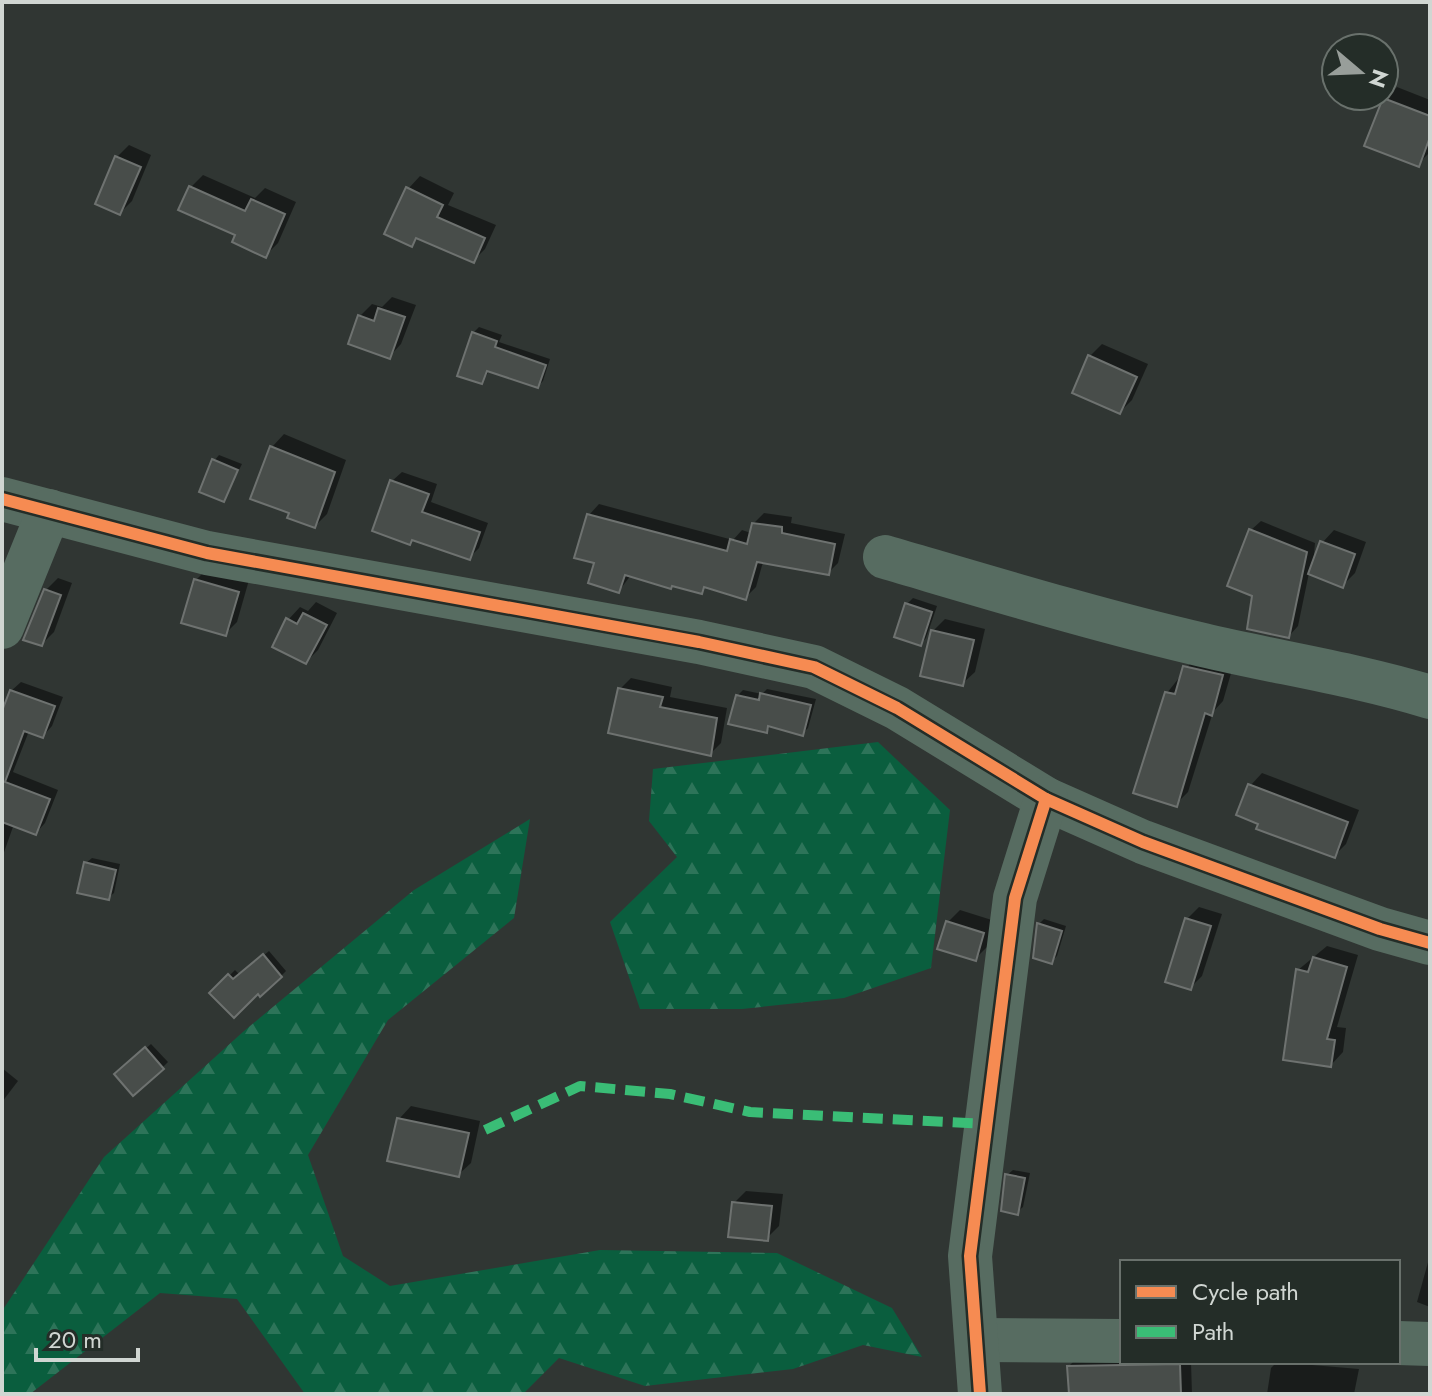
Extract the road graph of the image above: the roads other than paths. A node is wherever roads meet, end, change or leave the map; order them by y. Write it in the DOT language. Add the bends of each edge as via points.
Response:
graph roads {
  1 [pos="2,499"];
  2 [pos="49,511"];
  3 [pos="885,557"];
  4 [pos="2,627"];
  5 [pos="1430,697"];
  6 [pos="1046,799"];
  7 [pos="1430,943"];
  8 [pos="979,1340"];
  9 [pos="1120,1341"];
  10 [pos="1400,1343"];
  11 [pos="1430,1344"];
  12 [pos="980,1394"];
  1 -- 2 [label="street"];
  2 -- 4 [label="street"];
  2 -- 6 [label="street" via="207,553 814,667 897,708"];
  3 -- 5 [label="street" via="1088,617"];
  6 -- 7 [label="street" via="1143,842"];
  6 -- 8 [label="street" via="1015,898 970,1256"];
  8 -- 9 [label="street"];
  8 -- 12 [label="street"];
  10 -- 11 [label="street"];
}
